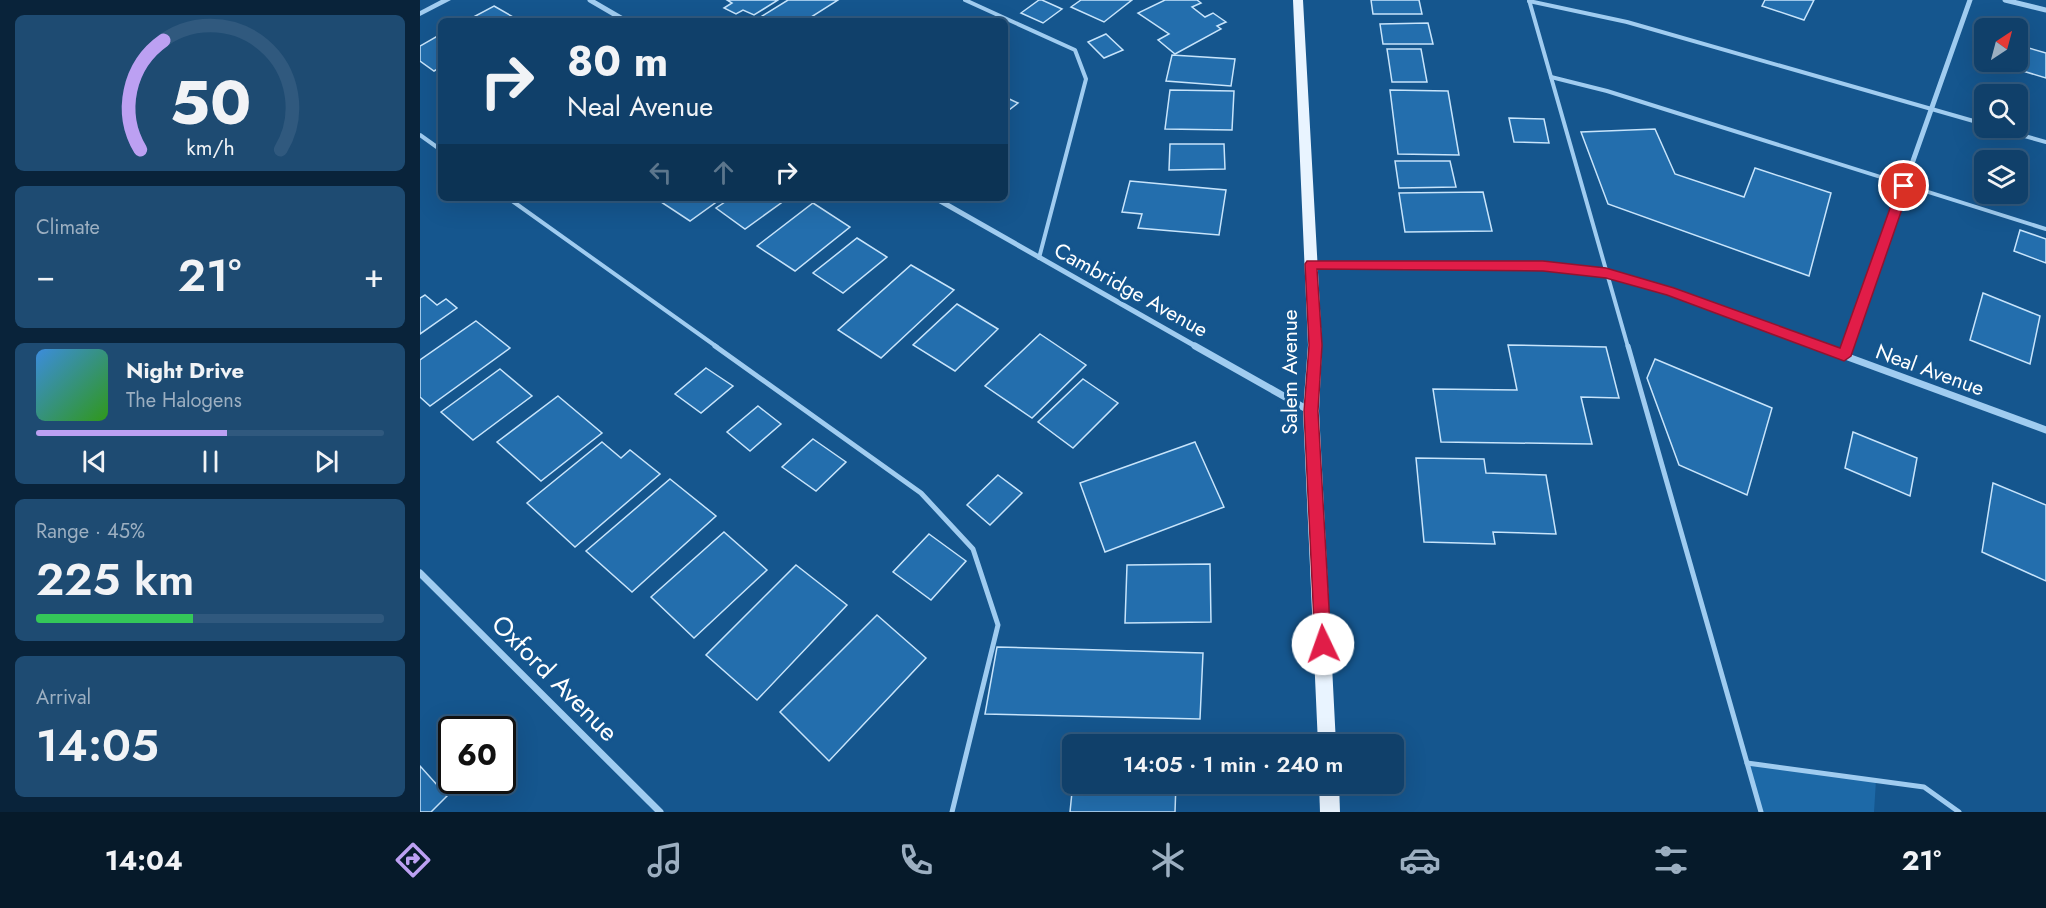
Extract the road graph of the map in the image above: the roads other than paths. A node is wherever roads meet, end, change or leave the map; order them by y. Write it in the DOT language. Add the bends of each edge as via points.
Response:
graph roads {
  1 [pos="447,0"];
  2 [pos="590,0"];
  3 [pos="965,0"];
  4 [pos="1298,0"];
  5 [pos="1970,0"];
  6 [pos="2005,0"];
  7 [pos="1529,1"];
  8 [pos="2046,10"];
  9 [pos="420,14"];
  10 [pos="621,18"];
  11 [pos="1005,18"];
  12 [pos="1008,20"];
  13 [pos="1551,77"];
  14 [pos="1931,109"];
  15 [pos="1974,121"];
  16 [pos="420,135"];
  17 [pos="2028,137"];
  18 [pos="2046,142"];
  19 [pos="438,148"];
  20 [pos="1904,186"];
  21 [pos="512,201"];
  22 [pos="940,201"];
  23 [pos="2046,229"];
  24 [pos="1039,258"];
  25 [pos="1311,264"];
  26 [pos="1606,273"];
  27 [pos="1844,356"];
  28 [pos="1311,411"];
  29 [pos="2046,430"];
  30 [pos="420,573"];
  31 [pos="1327,734"];
  32 [pos="1747,763"];
  33 [pos="1329,794"];
  34 [pos="660,812"];
  35 [pos="952,812"];
  36 [pos="1330,812"];
  37 [pos="1761,812"];
  38 [pos="1959,812"];
  1 -- 9 [label="street"];
  2 -- 10 [label="street"];
  3 -- 11 [label="lane"];
  4 -- 25 [label="main road, Salem Avenue"];
  5 -- 14 [label="street"];
  6 -- 8 [label="street"];
  7 -- 13 [label="lane"];
  7 -- 14 [label="lane" via="1627,22"];
  12 -- 24 [label="lane" via="1075,50 1086,79"];
  13 -- 20 [label="lane"];
  13 -- 26 [label="lane"];
  14 -- 15 [label="lane"];
  14 -- 20 [label="street"];
  16 -- 19 [label="lane"];
  17 -- 18 [label="lane"];
  20 -- 23 [label="lane"];
  20 -- 27 [label="street"];
  21 -- 35 [label="lane" via="921,493 973,549 998,625"];
  22 -- 24 [label="street, Cambridge Avenue"];
  24 -- 28 [label="street, Cambridge Avenue"];
  25 -- 26 [label="street, Neal Avenue" via="1543,266"];
  25 -- 28 [label="main road, Salem Avenue" via="1315,345"];
  26 -- 27 [label="street, Neal Avenue" via="1670,291"];
  26 -- 32 [label="lane"];
  27 -- 29 [label="street, Neal Avenue"];
  28 -- 31 [label="main road, Salem Avenue"];
  30 -- 34 [label="street, Oxford Avenue"];
  32 -- 37 [label="lane"];
  32 -- 38 [label="lane" via="1924,787"];
  33 -- 36 [label="main road"];
}
